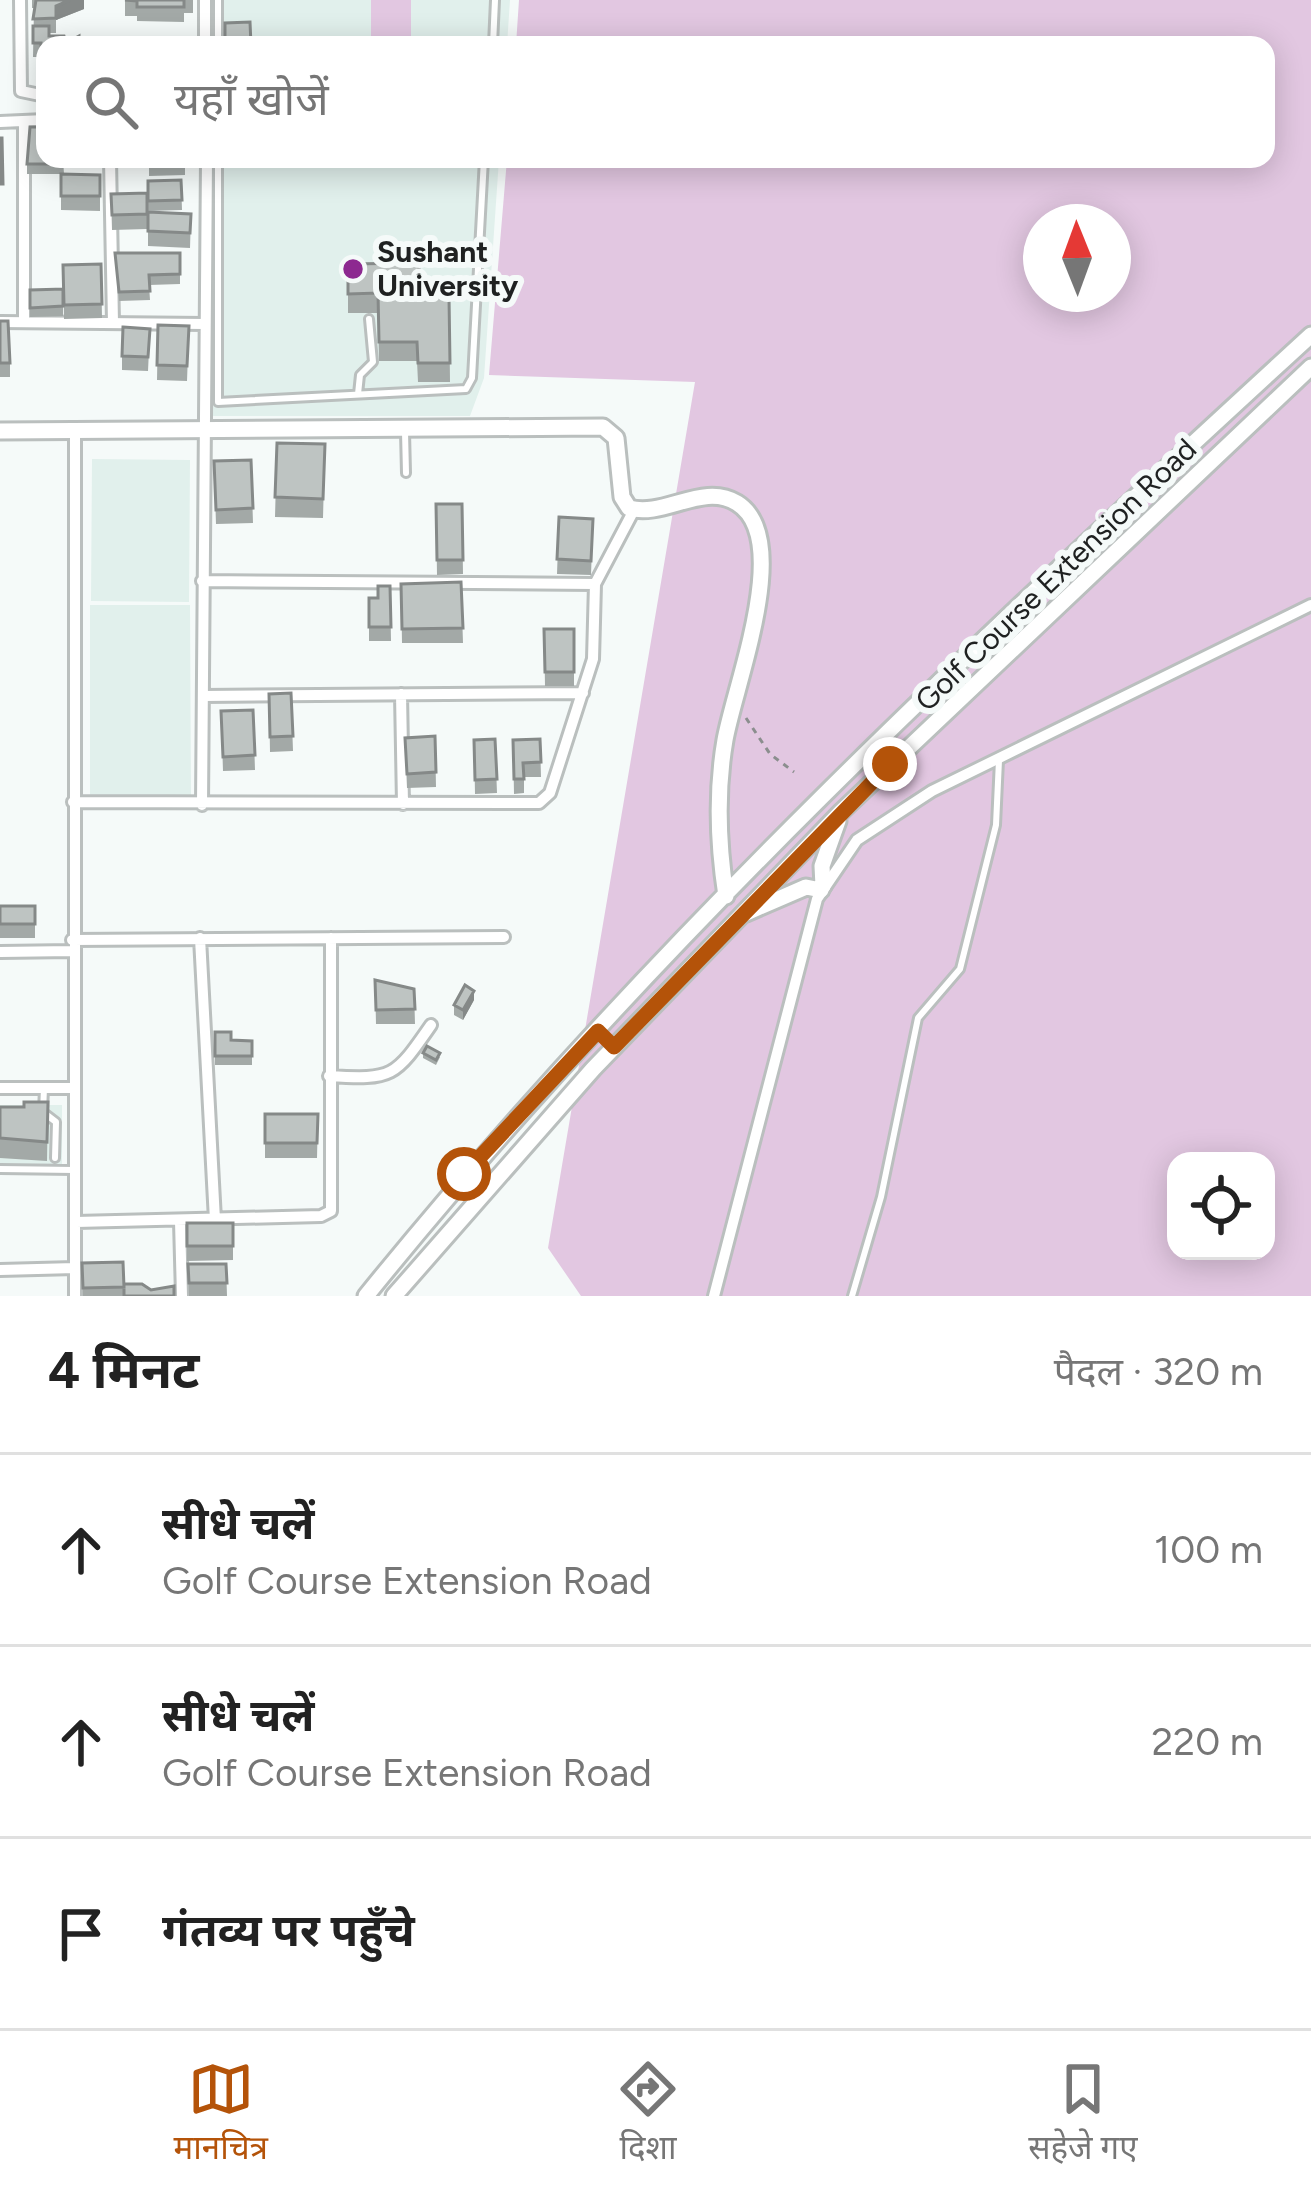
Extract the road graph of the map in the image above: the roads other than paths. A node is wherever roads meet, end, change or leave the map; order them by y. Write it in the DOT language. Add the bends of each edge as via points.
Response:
graph roads {
  1 [pos="20,0"];
  2 [pos="205,0"];
  3 [pos="218,0"];
  4 [pos="495,0"];
  5 [pos="205,36"];
  6 [pos="218,36"];
  7 [pos="493,36"];
  8 [pos="36,94"];
  9 [pos="36,120"];
  10 [pos="24,121"];
  11 [pos="0,122"];
  12 [pos="110,168"];
  13 [pos="207,168"];
  14 [pos="218,168"];
  15 [pos="483,168"];
  16 [pos="369,319"];
  17 [pos="0,322"];
  18 [pos="24,322"];
  19 [pos="113,323"];
  20 [pos="205,324"];
  21 [pos="1311,335"];
  22 [pos="1311,367"];
  23 [pos="358,394"];
  24 [pos="405,428"];
  25 [pos="201,429"];
  26 [pos="75,430"];
  27 [pos="0,431"];
  28 [pos="406,472"];
  29 [pos="634,510"];
  30 [pos="202,581"];
  31 [pos="595,584"];
  32 [pos="1311,605"];
  33 [pos="583,693"];
  34 [pos="401,694"];
  35 [pos="204,696"];
  36 [pos="874,748"];
  37 [pos="998,756"];
  38 [pos="890,764"];
  39 [pos="73,802"];
  40 [pos="404,804"];
  41 [pos="202,805"];
  42 [pos="842,812"];
  43 [pos="822,888"];
  44 [pos="726,896"];
  45 [pos="741,915"];
  46 [pos="200,938"];
  47 [pos="331,938"];
  48 [pos="504,938"];
  49 [pos="73,945"];
  50 [pos="0,952"];
  51 [pos="430,1025"];
  52 [pos="598,1031"];
  53 [pos="614,1047"];
  54 [pos="329,1076"];
  55 [pos="0,1088"];
  56 [pos="44,1088"];
  57 [pos="73,1088"];
  58 [pos="56,1148"];
  59 [pos="74,1148"];
  60 [pos="55,1158"];
  61 [pos="0,1169"];
  62 [pos="75,1170"];
  63 [pos="215,1220"];
  64 [pos="180,1221"];
  65 [pos="76,1222"];
  66 [pos="75,1268"];
  67 [pos="0,1270"];
  68 [pos="75,1296"];
  69 [pos="182,1296"];
  70 [pos="365,1296"];
  71 [pos="394,1296"];
  72 [pos="714,1296"];
  73 [pos="852,1296"];
  1 -- 8 [label="street" via="21,91"];
  2 -- 5 [label="street"];
  3 -- 6 [label="lane"];
  4 -- 7 [label="lane"];
  9 -- 10 [label="street"];
  10 -- 11 [label="street"];
  10 -- 18 [label="street"];
  12 -- 19 [label="street"];
  13 -- 20 [label="street"];
  14 -- 23 [label="lane" via="218,402"];
  15 -- 23 [label="lane" via="470,384 460,391"];
  16 -- 23 [label="lane" via="373,362 360,375"];
  17 -- 18 [label="street"];
  18 -- 19 [label="street"];
  19 -- 20 [label="street"];
  20 -- 25 [label="street"];
  21 -- 36 [label="main road, Golf Course Extension Road"];
  22 -- 38 [label="main road, Golf Course Extension Road"];
  24 -- 25 [label="main road"];
  24 -- 28 [label="lane"];
  24 -- 29 [label="main road" via="609,428 622,497"];
  25 -- 26 [label="main road"];
  25 -- 30 [label="street"];
  26 -- 27 [label="main road"];
  26 -- 39 [label="street"];
  29 -- 31 [label="street"];
  29 -- 44 [label="main road" via="718,496 753,520 761,569 725,740 718,834"];
  30 -- 31 [label="street"];
  30 -- 35 [label="street"];
  31 -- 33 [label="street" via="593,659"];
  32 -- 37 [label="street"];
  33 -- 34 [label="street"];
  33 -- 40 [label="street" via="543,800"];
  34 -- 35 [label="street"];
  34 -- 40 [label="street"];
  35 -- 41 [label="street"];
  36 -- 38 [label="main road"];
  36 -- 44 [label="main road, Golf Course Extension Road"];
  37 -- 43 [label="street" via="868,831"];
  37 -- 73 [label="lane" via="999,809 960,969 920,1013"];
  38 -- 42 [label="main road, Golf Course Extension Road"];
  39 -- 41 [label="street"];
  39 -- 49 [label="street"];
  40 -- 41 [label="street"];
  42 -- 43 [label="main road"];
  42 -- 45 [label="main road, Golf Course Extension Road"];
  43 -- 45 [label="main road" via="806,887"];
  43 -- 72 [label="street"];
  44 -- 52 [label="main road, Golf Course Extension Road"];
  45 -- 53 [label="main road, Golf Course Extension Road"];
  46 -- 47 [label="street"];
  46 -- 49 [label="street"];
  46 -- 63 [label="street"];
  47 -- 48 [label="street"];
  47 -- 54 [label="street"];
  49 -- 50 [label="street"];
  49 -- 57 [label="street"];
  51 -- 54 [label="street" via="395,1073"];
  52 -- 53 [label="main road"];
  52 -- 70 [label="main road, Golf Course Extension Road" via="464,1174"];
  53 -- 71 [label="main road, Golf Course Extension Road"];
  54 -- 63 [label="street" via="331,1211"];
  55 -- 56 [label="street"];
  56 -- 57 [label="street"];
  56 -- 58 [label="lane"];
  57 -- 59 [label="street"];
  58 -- 59 [label="lane"];
  58 -- 60 [label="lane"];
  59 -- 62 [label="street"];
  61 -- 62 [label="lane"];
  62 -- 65 [label="street"];
  63 -- 64 [label="street"];
  64 -- 65 [label="street"];
  64 -- 69 [label="street"];
  65 -- 66 [label="street"];
  66 -- 67 [label="street"];
  66 -- 68 [label="street"];
}
